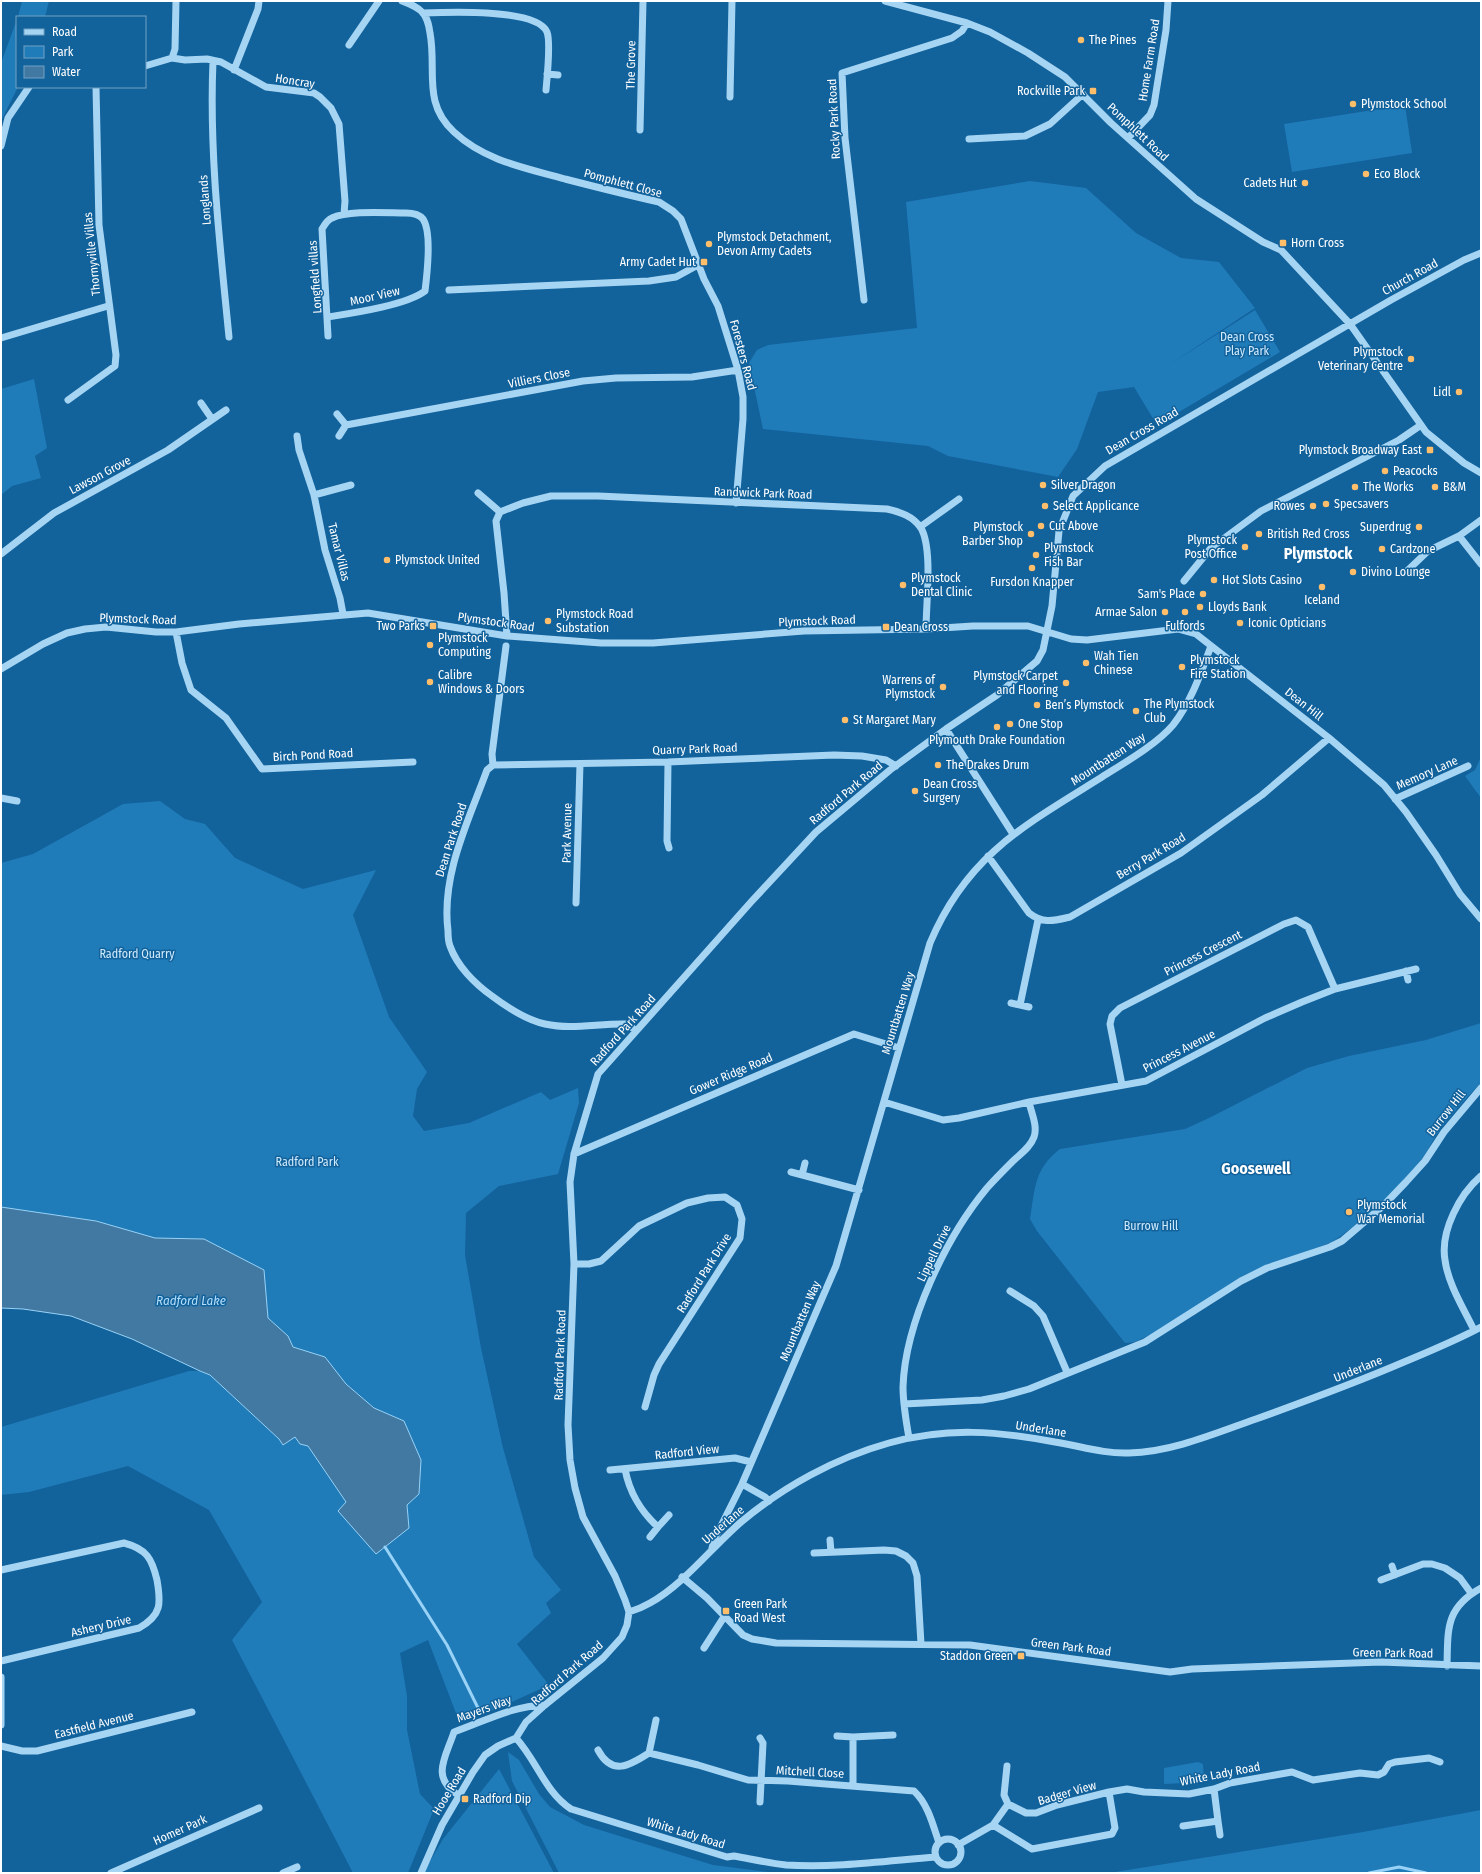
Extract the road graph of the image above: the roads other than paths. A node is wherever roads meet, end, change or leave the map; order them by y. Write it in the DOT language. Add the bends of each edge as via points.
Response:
graph roads {
  1 [pos="176,1"];
  2 [pos="259,1"];
  3 [pos="380,1"];
  4 [pos="402,1"];
  5 [pos="643,1"];
  6 [pos="732,1"];
  7 [pos="885,1"];
  8 [pos="1168,1"];
  9 [pos="423,13"];
  10 [pos="967,23"];
  11 [pos="349,45"];
  12 [pos="172,58"];
  13 [pos="210,60"];
  14 [pos="146,66"];
  15 [pos="234,70"];
  16 [pos="547,74"];
  17 [pos="558,74"];
  18 [pos="28,88"];
  19 [pos="96,88"];
  20 [pos="546,90"];
  21 [pos="1083,94"];
  22 [pos="730,97"];
  23 [pos="640,130"];
  24 [pos="1128,138"];
  25 [pos="969,139"];
  26 [pos="1,146"];
  27 [pos="344,214"];
  28 [pos="1481,253"];
  29 [pos="698,265"];
  30 [pos="449,290"];
  31 [pos="425,291"];
  32 [pos="864,300"];
  33 [pos="108,306"];
  34 [pos="328,317"];
  35 [pos="1350,324"];
  36 [pos="328,336"];
  37 [pos="229,337"];
  38 [pos="1,338"];
  39 [pos="738,370"];
  40 [pos="68,400"];
  41 [pos="201,403"];
  42 [pos="226,410"];
  43 [pos="337,414"];
  44 [pos="212,419"];
  45 [pos="346,425"];
  46 [pos="1421,425"];
  47 [pos="297,436"];
  48 [pos="339,436"];
  49 [pos="1481,473"];
  50 [pos="351,485"];
  51 [pos="478,493"];
  52 [pos="314,495"];
  53 [pos="959,499"];
  54 [pos="736,503"];
  55 [pos="500,512"];
  56 [pos="1481,520"];
  57 [pos="920,527"];
  58 [pos="1459,536"];
  59 [pos="1,554"];
  60 [pos="1481,564"];
  61 [pos="1408,570"];
  62 [pos="1184,581"];
  63 [pos="343,614"];
  64 [pos="926,629"];
  65 [pos="176,632"];
  66 [pos="1047,633"];
  67 [pos="507,636"];
  68 [pos="506,646"];
  69 [pos="1212,646"];
  70 [pos="1,669"];
  71 [pos="946,729"];
  72 [pos="1329,738"];
  73 [pos="413,762"];
  74 [pos="668,762"];
  75 [pos="580,764"];
  76 [pos="493,765"];
  77 [pos="896,766"];
  78 [pos="1468,766"];
  79 [pos="1,798"];
  80 [pos="1395,799"];
  81 [pos="17,801"];
  82 [pos="1013,834"];
  83 [pos="669,848"];
  84 [pos="988,856"];
  85 [pos="576,903"];
  86 [pos="1481,919"];
  87 [pos="1038,920"];
  88 [pos="1416,969"];
  89 [pos="1406,971"];
  90 [pos="1408,980"];
  91 [pos="1334,990"];
  92 [pos="1012,1003"];
  93 [pos="1020,1005"];
  94 [pos="1029,1006"];
  95 [pos="635,1030"];
  96 [pos="899,1048"];
  97 [pos="1122,1085"];
  98 [pos="1481,1088"];
  99 [pos="884,1102"];
  100 [pos="1029,1102"];
  101 [pos="574,1154"];
  102 [pos="805,1163"];
  103 [pos="791,1172"];
  104 [pos="802,1175"];
  105 [pos="1481,1176"];
  106 [pos="859,1190"];
  107 [pos="574,1264"];
  108 [pos="1010,1291"];
  109 [pos="1478,1329"];
  110 [pos="1067,1372"];
  111 [pos="904,1404"];
  112 [pos="645,1407"];
  113 [pos="909,1438"];
  114 [pos="750,1462"];
  115 [pos="625,1469"];
  116 [pos="610,1470"];
  117 [pos="742,1484"];
  118 [pos="769,1501"];
  119 [pos="669,1515"];
  120 [pos="658,1527"];
  121 [pos="650,1538"];
  122 [pos="830,1540"];
  123 [pos="712,1548"];
  124 [pos="831,1552"];
  125 [pos="814,1553"];
  126 [pos="1392,1566"];
  127 [pos="1,1570"];
  128 [pos="1395,1575"];
  129 [pos="682,1577"];
  130 [pos="1381,1580"];
  131 [pos="1481,1588"];
  132 [pos="1471,1593"];
  133 [pos="628,1612"];
  134 [pos="724,1617"];
  135 [pos="921,1644"];
  136 [pos="704,1648"];
  137 [pos="1,1661"];
  138 [pos="1447,1666"];
  139 [pos="1481,1666"];
  140 [pos="1,1677"];
  141 [pos="2,1704"];
  142 [pos="545,1705"];
  143 [pos="192,1712"];
  144 [pos="656,1720"];
  145 [pos="1,1725"];
  146 [pos="893,1735"];
  147 [pos="837,1736"];
  148 [pos="853,1737"];
  149 [pos="516,1738"];
  150 [pos="760,1738"];
  151 [pos="1,1746"];
  152 [pos="598,1750"];
  153 [pos="649,1753"];
  154 [pos="1440,1762"];
  155 [pos="1007,1766"];
  156 [pos="762,1781"];
  157 [pos="853,1786"];
  158 [pos="1214,1789"];
  159 [pos="1109,1792"];
  160 [pos="458,1795"];
  161 [pos="760,1802"];
  162 [pos="1008,1804"];
  163 [pos="259,1808"];
  164 [pos="1218,1821"];
  165 [pos="993,1825"];
  166 [pos="1183,1826"];
  167 [pos="1220,1835"];
  168 [pos="939,1843"];
  169 [pos="958,1845"];
  170 [pos="936,1857"];
  171 [pos="297,1866"];
  172 [pos="111,1873"];
  173 [pos="283,1873"];
  174 [pos="421,1873"];
  1 -- 12 [label="street" via="175,49"];
  2 -- 15 [label="street"];
  3 -- 11 [label="street"];
  4 -- 9 [label="street"];
  5 -- 23 [label="street, The Grove"];
  6 -- 22 [label="street"];
  7 -- 10 [label="street, Pomphlett Road"];
  8 -- 24 [label="street, Home Farm Road" via="1154,105 1150,115"];
  9 -- 16 [label="street" via="500,13 541,24 547,32"];
  9 -- 29 [label="street, Pomphlett Close" via="428,21 431,39 434,101 440,115 454,132 472,147 490,157 659,202 681,219"];
  10 -- 21 [label="street, Pomphlett Road" via="1028,52 1065,77"];
  10 -- 32 [label="street, Rocky Park Road" via="962,31 952,38 842,73 845,138"];
  12 -- 13 [label="street, Honcray"];
  12 -- 14 [label="street"];
  13 -- 15 [label="street, Honcray" via="221,62"];
  13 -- 37 [label="street, Longlands" via="214,177"];
  15 -- 27 [label="street, Honcray" via="266,87 314,93 331,108 340,124"];
  16 -- 17 [label="street"];
  16 -- 20 [label="street"];
  18 -- 26 [label="street" via="8,118"];
  19 -- 33 [label="street, Thornyville Villas" via="99,225"];
  21 -- 24 [label="street, Pomphlett Road"];
  21 -- 25 [label="street" via="1050,124 1025,136"];
  24 -- 35 [label="street, Pomphlett Road" via="1196,199 1263,242 1281,250"];
  27 -- 31 [label="street, Longfield villas" via="406,212 422,219 427,230"];
  27 -- 34 [label="street, Longfield villas" via="326,222 322,230"];
  28 -- 35 [label="street, Church Road"];
  29 -- 30 [label="street" via="676,277 649,280"];
  29 -- 39 [label="street, Foresters Road" via="718,306"];
  31 -- 34 [label="street, Moor View" via="419,296 402,301"];
  33 -- 38 [label="street, Thornyville Villas"];
  33 -- 40 [label="street" via="116,355 115,366"];
  34 -- 36 [label="street, Longfield villas"];
  35 -- 46 [label="street, Pomphlett Road"];
  35 -- 66 [label="street, Dean Cross Road" via="1105,466 1073,496 1059,531"];
  39 -- 45 [label="street, Villiers Close" via="692,377 583,381"];
  39 -- 54 [label="street, Foresters Road" via="743,397 743,419"];
  41 -- 44 [label="street"];
  42 -- 44 [label="street, Lawson Grove"];
  43 -- 45 [label="street"];
  44 -- 59 [label="street, Lawson Grove" via="168,450 54,513"];
  45 -- 48 [label="street"];
  46 -- 49 [label="street, Pomphlett Road" via="1441,446"];
  46 -- 62 [label="street" via="1387,446 1261,511 1211,548"];
  47 -- 52 [label="street, Tamar Villas" via="303,466"];
  50 -- 52 [label="street"];
  51 -- 55 [label="street"];
  52 -- 63 [label="street, Tamar Villas" via="325,550"];
  53 -- 57 [label="street"];
  54 -- 55 [label="street, Randwick Park Road" via="551,496"];
  54 -- 57 [label="street, Randwick Park Road" via="887,509 903,513"];
  55 -- 67 [label="street" via="496,521"];
  56 -- 58 [label="street"];
  57 -- 64 [label="street" via="927,548"];
  58 -- 60 [label="street"];
  58 -- 61 [label="street" via="1428,551"];
  63 -- 65 [label="street, Plymstock Road"];
  63 -- 67 [label="street, Plymstock Road" via="394,616"];
  64 -- 66 [label="street, Plymstock Road" via="1028,626"];
  64 -- 67 [label="street, Plymstock Road" via="804,632 653,643 601,643"];
  65 -- 70 [label="street, Plymstock Road" via="106,627 74,631 43,644"];
  65 -- 73 [label="street, Birch Pond Road" via="182,664 191,690 226,718 262,769"];
  66 -- 69 [label="street, Dean Hill" via="1087,640 1178,628 1196,634"];
  66 -- 71 [label="street, Radford Park Road" via="1037,661 997,695"];
  68 -- 76 [label="street" via="492,754"];
  69 -- 72 [label="street, Dean Hill"];
  69 -- 82 [label="street, Mountbatten Way" via="1194,690 1172,725 1124,763"];
  71 -- 77 [label="street, Radford Park Road"];
  71 -- 82 [label="street"];
  72 -- 80 [label="street, Dean Hill" via="1384,785"];
  72 -- 87 [label="street, Berry Park Road" via="1262,795 1181,853 1070,916 1052,921"];
  74 -- 75 [label="street, Quarry Park Road"];
  74 -- 77 [label="street, Quarry Park Road" via="834,755 886,760"];
  74 -- 83 [label="street"];
  75 -- 76 [label="street, Quarry Park Road"];
  75 -- 85 [label="street, Park Avenue"];
  76 -- 95 [label="street, Dean Park Road" via="487,770 452,865 446,917 450,946 476,985 527,1018 568,1027 627,1024"];
  77 -- 95 [label="street, Radford Park Road" via="816,832"];
  78 -- 80 [label="street, Memory Lane"];
  79 -- 81 [label="street"];
  80 -- 86 [label="street, Dean Hill" via="1436,855 1460,894"];
  82 -- 84 [label="street, Mountbatten Way"];
  84 -- 87 [label="street" via="1029,913"];
  84 -- 96 [label="street, Mountbatten Way" via="956,893 940,918 930,943"];
  87 -- 93 [label="street"];
  88 -- 89 [label="street, Princess Avenue"];
  89 -- 90 [label="street"];
  89 -- 91 [label="street, Princess Avenue"];
  91 -- 97 [label="street, Princess Avenue" via="1265,1018 1146,1081"];
  91 -- 97 [label="street, Princess Crescent" via="1308,927 1296,920 1284,924 1120,1008 1112,1016 1110,1024"];
  92 -- 93 [label="street"];
  93 -- 94 [label="street"];
  95 -- 101 [label="street, Radford Park Road" via="598,1074"];
  96 -- 99 [label="street, Mountbatten Way"];
  96 -- 101 [label="street, Gower Ridge Road" via="854,1034"];
  97 -- 100 [label="street, Princess Avenue"];
  98 -- 110 [label="street, Burrow Hill" via="1406,1182 1383,1206 1342,1241 1267,1268 1241,1281 1144,1342"];
  99 -- 100 [label="street, Princess Avenue" via="943,1120"];
  99 -- 106 [label="street, Mountbatten Way"];
  100 -- 111 [label="street, Lippell Drive" via="1035,1125 1034,1136 1028,1148 987,1188 960,1224 941,1258 926,1293 908,1353 903,1386"];
  101 -- 107 [label="street, Radford Park Road" via="570,1182"];
  102 -- 104 [label="street"];
  103 -- 104 [label="street"];
  104 -- 106 [label="street"];
  105 -- 109 [label="street" via="1458,1204 1447,1230 1445,1260 1452,1283"];
  106 -- 114 [label="street, Mountbatten Way" via="836,1266"];
  107 -- 112 [label="street, Radford Park Drive" via="601,1261 639,1226 687,1203 725,1197 737,1205 742,1219 740,1238 659,1364"];
  107 -- 133 [label="street, Radford Park Road" via="568,1424 570,1460 583,1517 615,1576"];
  108 -- 110 [label="street" via="1034,1306 1043,1316"];
  109 -- 113 [label="street, Underlane" via="1316,1398 1188,1442 1152,1451 1108,1452 1054,1441 972,1431"];
  110 -- 111 [label="street, Burrow Hill" via="1029,1389 1004,1396 982,1400"];
  111 -- 113 [label="street, Lippell Drive"];
  113 -- 118 [label="street, Underlane" via="857,1453 796,1483"];
  114 -- 115 [label="street, Radford View" via="736,1458"];
  114 -- 117 [label="street, Mountbatten Way"];
  115 -- 116 [label="street, Radford View"];
  115 -- 120 [label="street" via="632,1492 644,1512"];
  117 -- 118 [label="street"];
  117 -- 123 [label="street, Mountbatten Way"];
  118 -- 123 [label="street, Underlane"];
  119 -- 120 [label="street"];
  120 -- 121 [label="street"];
  122 -- 124 [label="street"];
  123 -- 129 [label="street, Underlane"];
  124 -- 125 [label="street"];
  124 -- 135 [label="street" via="896,1551 914,1563"];
  126 -- 128 [label="street"];
  127 -- 137 [label="street, Ashery Drive" via="124,1543 136,1546 146,1554 154,1566 161,1599 150,1622 139,1628"];
  128 -- 130 [label="street"];
  128 -- 132 [label="street" via="1423,1564 1432,1564 1460,1578"];
  129 -- 133 [label="street, Underlane" via="649,1604"];
  129 -- 134 [label="street, Green Park Road" via="707,1598"];
  131 -- 132 [label="street"];
  132 -- 138 [label="street" via="1459,1603 1452,1615"];
  133 -- 142 [label="street, Radford Park Road" via="627,1625 622,1637 603,1658"];
  134 -- 135 [label="street, Green Park Road" via="743,1635 752,1639 776,1642"];
  134 -- 136 [label="street"];
  135 -- 138 [label="street, Green Park Road" via="970,1645 1170,1672 1381,1662"];
  138 -- 139 [label="street, Green Park Road"];
  140 -- 141 [label="street"];
  141 -- 145 [label="street"];
  142 -- 149 [label="street, Radford Park Road" via="526,1722"];
  142 -- 160 [label="street, Mayers Way" via="507,1711 454,1732 442,1775 444,1782"];
  143 -- 151 [label="street, Eastfield Avenue" via="37,1751 22,1751"];
  144 -- 153 [label="street"];
  146 -- 148 [label="street"];
  147 -- 148 [label="street"];
  148 -- 157 [label="street"];
  149 -- 160 [label="street, Hooe Road" via="485,1755"];
  149 -- 170 [label="street, White Lady Road" via="528,1751 554,1795 571,1809 727,1857 785,1864 827,1865"];
  150 -- 156 [label="street" via="763,1743"];
  152 -- 153 [label="street" via="604,1761 611,1766 626,1766"];
  153 -- 156 [label="street, Mitchell Close" via="698,1764 748,1780"];
  154 -- 158 [label="street, White Lady Road" via="1429,1758 1395,1762 1389,1764 1384,1772 1378,1775 1360,1773 1313,1780 1292,1772 1230,1783"];
  155 -- 162 [label="street" via="1004,1795"];
  156 -- 157 [label="street, Mitchell Close"];
  156 -- 161 [label="street"];
  157 -- 168 [label="street, Mitchell Close" via="914,1791 921,1797 928,1811"];
  158 -- 159 [label="street, White Lady Road" via="1189,1794 1127,1789"];
  158 -- 164 [label="street"];
  159 -- 162 [label="street, Badger View" via="1036,1813 1026,1813"];
  159 -- 165 [label="street" via="1115,1828 1112,1834 1032,1849"];
  160 -- 174 [label="street, Hooe Road"];
  162 -- 165 [label="street"];
  163 -- 172 [label="street, Homer Park"];
  164 -- 166 [label="street"];
  164 -- 167 [label="street"];
  165 -- 169 [label="street"];
  168 -- 169 [label="street" via="951,1840"];
  168 -- 170 [label="street"];
  169 -- 170 [label="street, White Lady Road" via="961,1853 953,1864 943,1864"];
  171 -- 173 [label="street"];
}
